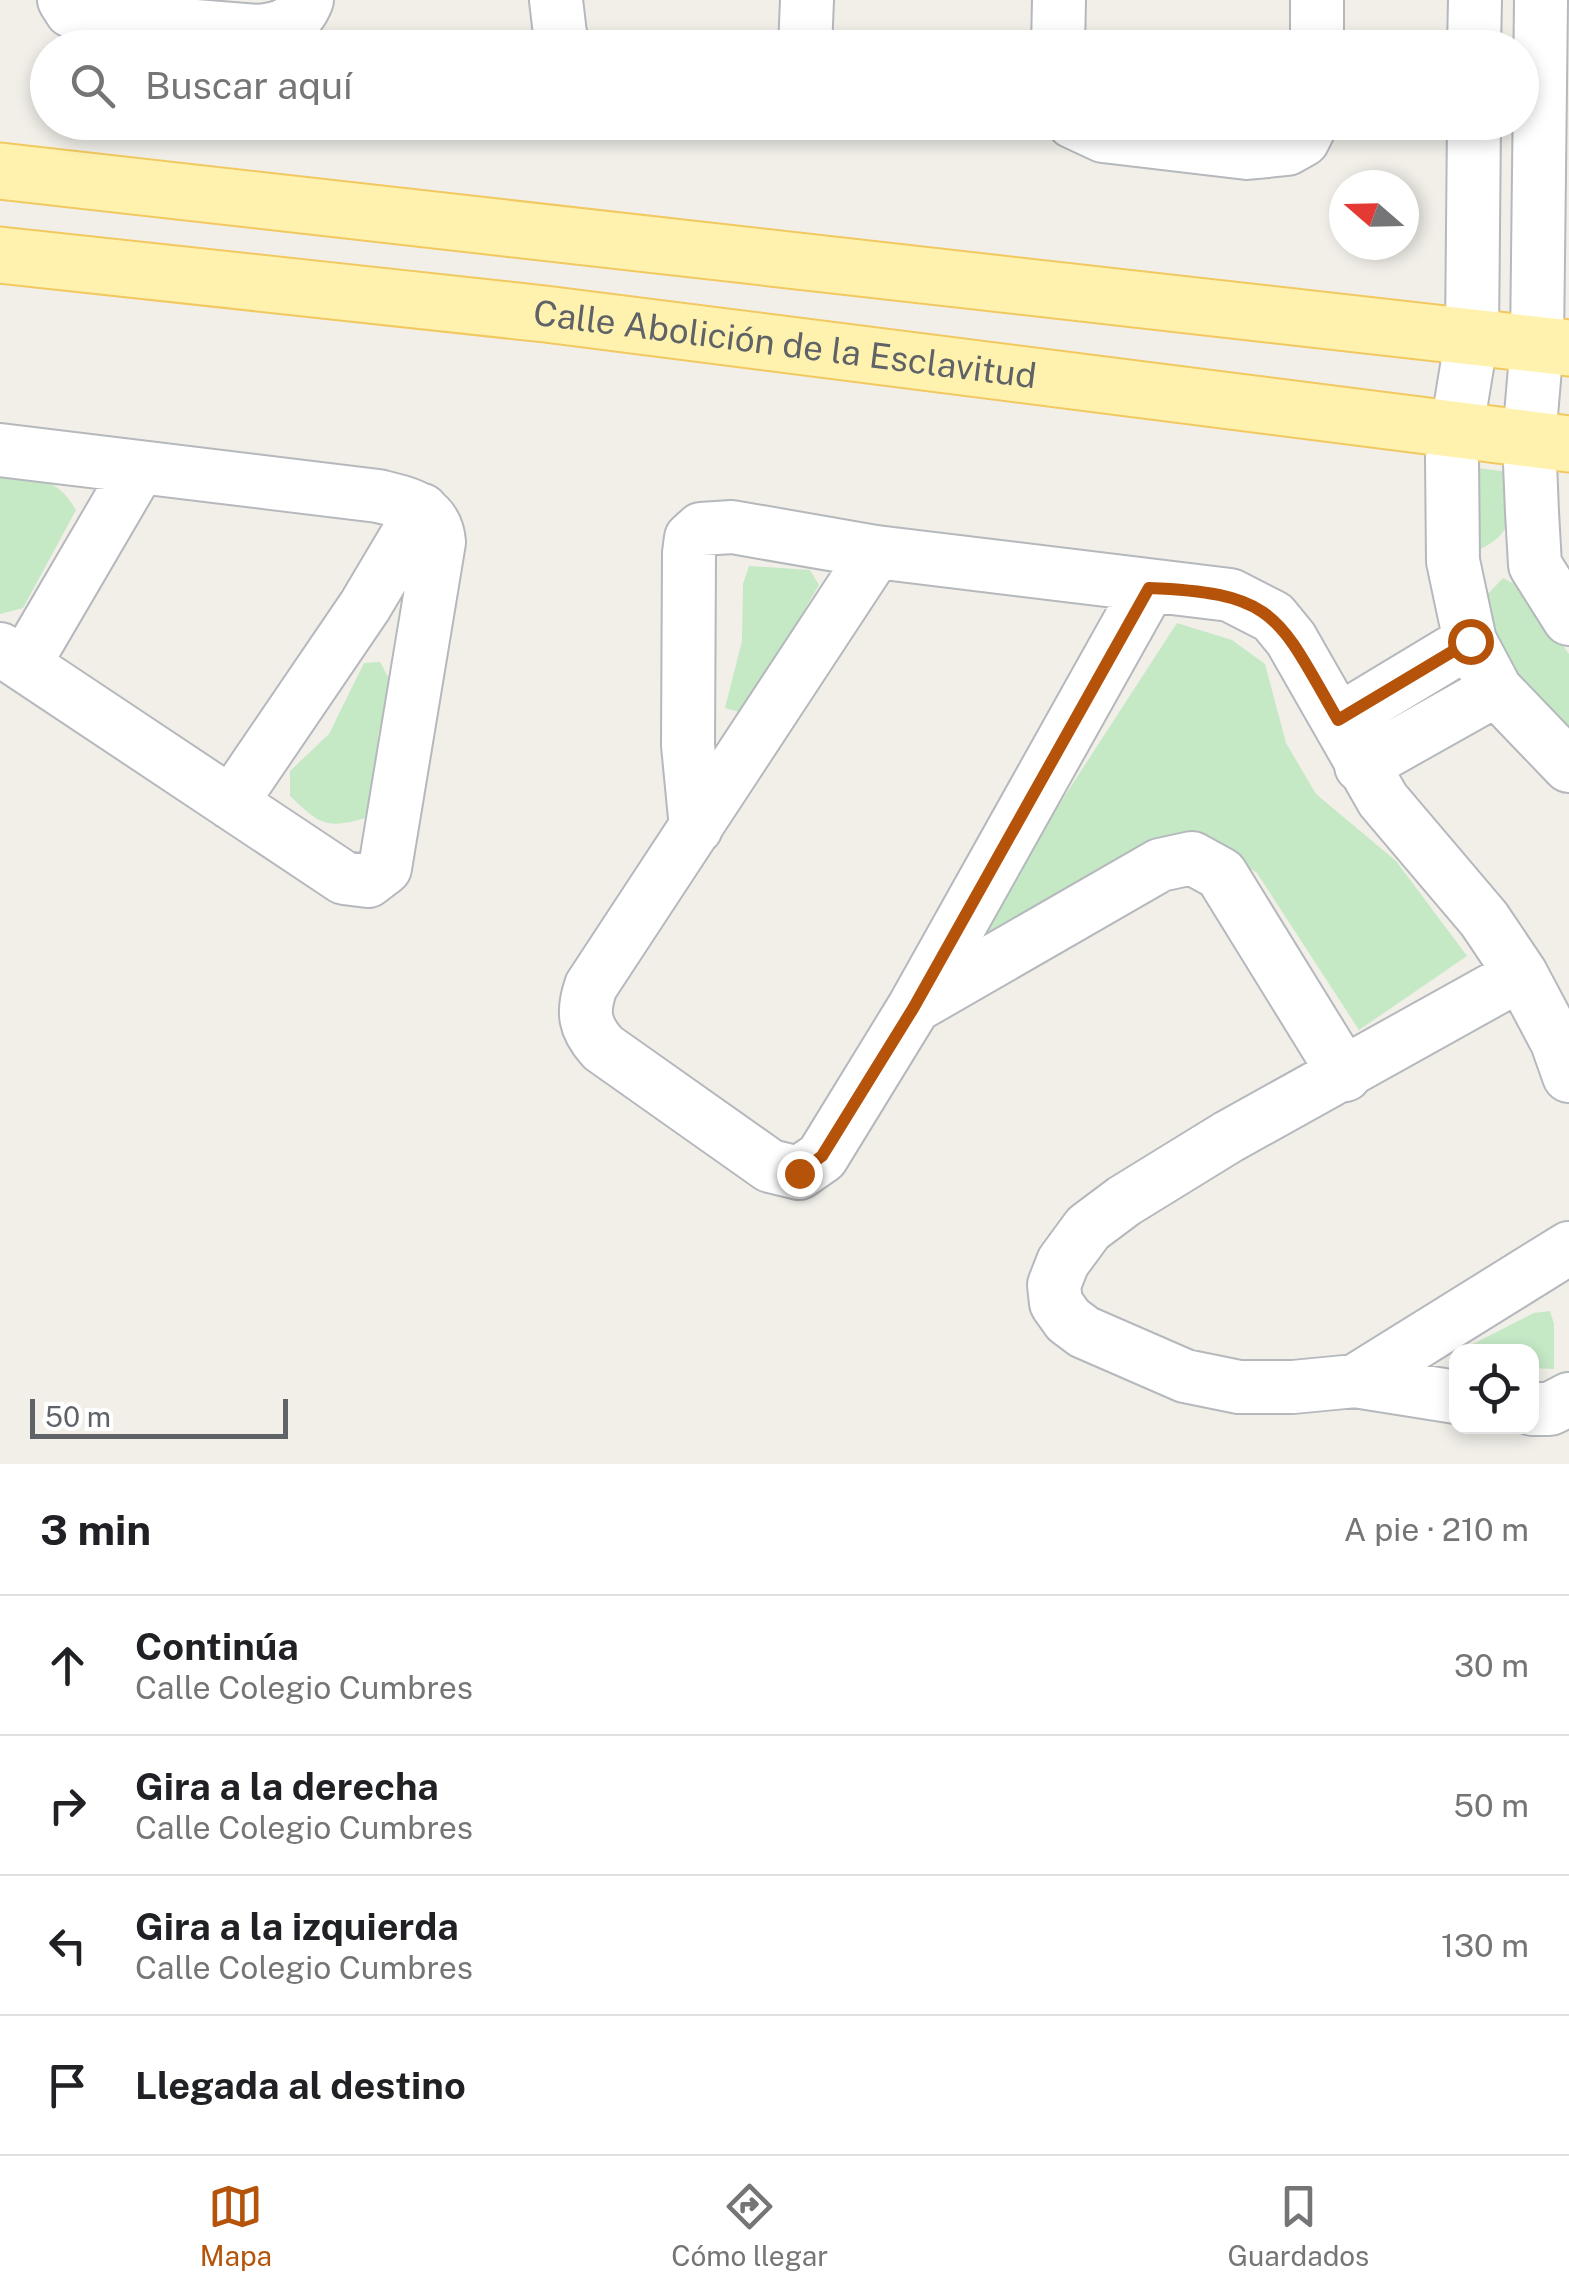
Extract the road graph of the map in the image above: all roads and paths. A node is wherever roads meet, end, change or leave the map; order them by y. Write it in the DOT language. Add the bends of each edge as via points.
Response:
graph roads {
  1 [pos="64,0"];
  2 [pos="307,0"];
  3 [pos="556,0"];
  4 [pos="807,0"];
  5 [pos="1059,0"];
  6 [pos="1317,0"];
  7 [pos="1475,0"];
  8 [pos="1541,0"];
  9 [pos="560,30"];
  10 [pos="806,30"];
  11 [pos="1058,30"];
  12 [pos="1317,30"];
  13 [pos="1474,30"];
  14 [pos="1137,140"];
  15 [pos="1303,140"];
  16 [pos="1474,140"];
  17 [pos="0,170"];
  18 [pos="0,255"];
  19 [pos="1472,336"];
  20 [pos="1553,346"];
  21 [pos="1456,432"];
  22 [pos="1549,441"];
  23 [pos="0,450"];
  24 [pos="139,468"];
  25 [pos="422,510"];
  26 [pos="876,552"];
  27 [pos="1534,565"];
  28 [pos="1149,588"];
  29 [pos="1569,620"];
  30 [pos="1465,624"];
  31 [pos="13,656"];
  32 [pos="1496,690"];
  33 [pos="1350,743"];
  34 [pos="1569,766"];
  35 [pos="232,803"];
  36 [pos="696,828"];
  37 [pos="1521,974"];
  38 [pos="914,1007"];
  39 [pos="1345,1075"];
  40 [pos="1569,1076"];
  41 [pos="1569,1248"];
  42 [pos="1355,1381"];
  43 [pos="1449,1396"];
  44 [pos="1569,1399"];
  45 [pos="1539,1409"];
  1 -- 2 [label="street" via="94,18 259,30 295,21"];
  3 -- 9 [label="street"];
  4 -- 10 [label="street"];
  5 -- 11 [label="street"];
  6 -- 12 [label="street"];
  7 -- 13 [label="street"];
  8 -- 20 [label="street"];
  14 -- 15 [label="street" via="1248,153 1288,150"];
  16 -- 19 [label="street"];
  17 -- 19 [label="main road"];
  18 -- 21 [label="main road, Calle Abolición de la Esclavitud" via="546,314"];
  19 -- 20 [label="main road"];
  19 -- 21 [label="street"];
  20 -- 22 [label="street"];
  21 -- 22 [label="main road, Calle Abolición de la Esclavitud"];
  21 -- 30 [label="street" via="1453,543"];
  22 -- 27 [label="street"];
  23 -- 24 [label="street"];
  24 -- 25 [label="street" via="378,496"];
  24 -- 31 [label="street"];
  25 -- 35 [label="street"];
  25 -- 35 [label="street" via="439,542 386,868 368,881 344,878"];
  26 -- 28 [label="street"];
  26 -- 36 [label="street"];
  26 -- 36 [label="street" via="732,527 701,529 691,538 688,745"];
  27 -- 29 [label="street"];
  27 -- 30 [label="street" via="1492,580"];
  28 -- 33 [label="street" via="1230,595 1273,616"];
  28 -- 38 [label="street"];
  30 -- 32 [label="street"];
  30 -- 33 [label="street"];
  31 -- 35 [label="street"];
  32 -- 33 [label="street"];
  32 -- 34 [label="street"];
  33 -- 37 [label="street" via="1383,800 1484,919"];
  36 -- 38 [label="street" via="591,986 585,1021 603,1048 770,1166 799,1173 822,1156"];
  37 -- 39 [label="street"];
  37 -- 40 [label="street"];
  38 -- 39 [label="street" via="1160,865 1192,858 1221,874"];
  39 -- 42 [label="street" via="1124,1201 1088,1228 1054,1284 1056,1302 1084,1332 1186,1376 1238,1386"];
  41 -- 42 [label="street"];
  42 -- 43 [label="street"];
  44 -- 45 [label="street"];
}
